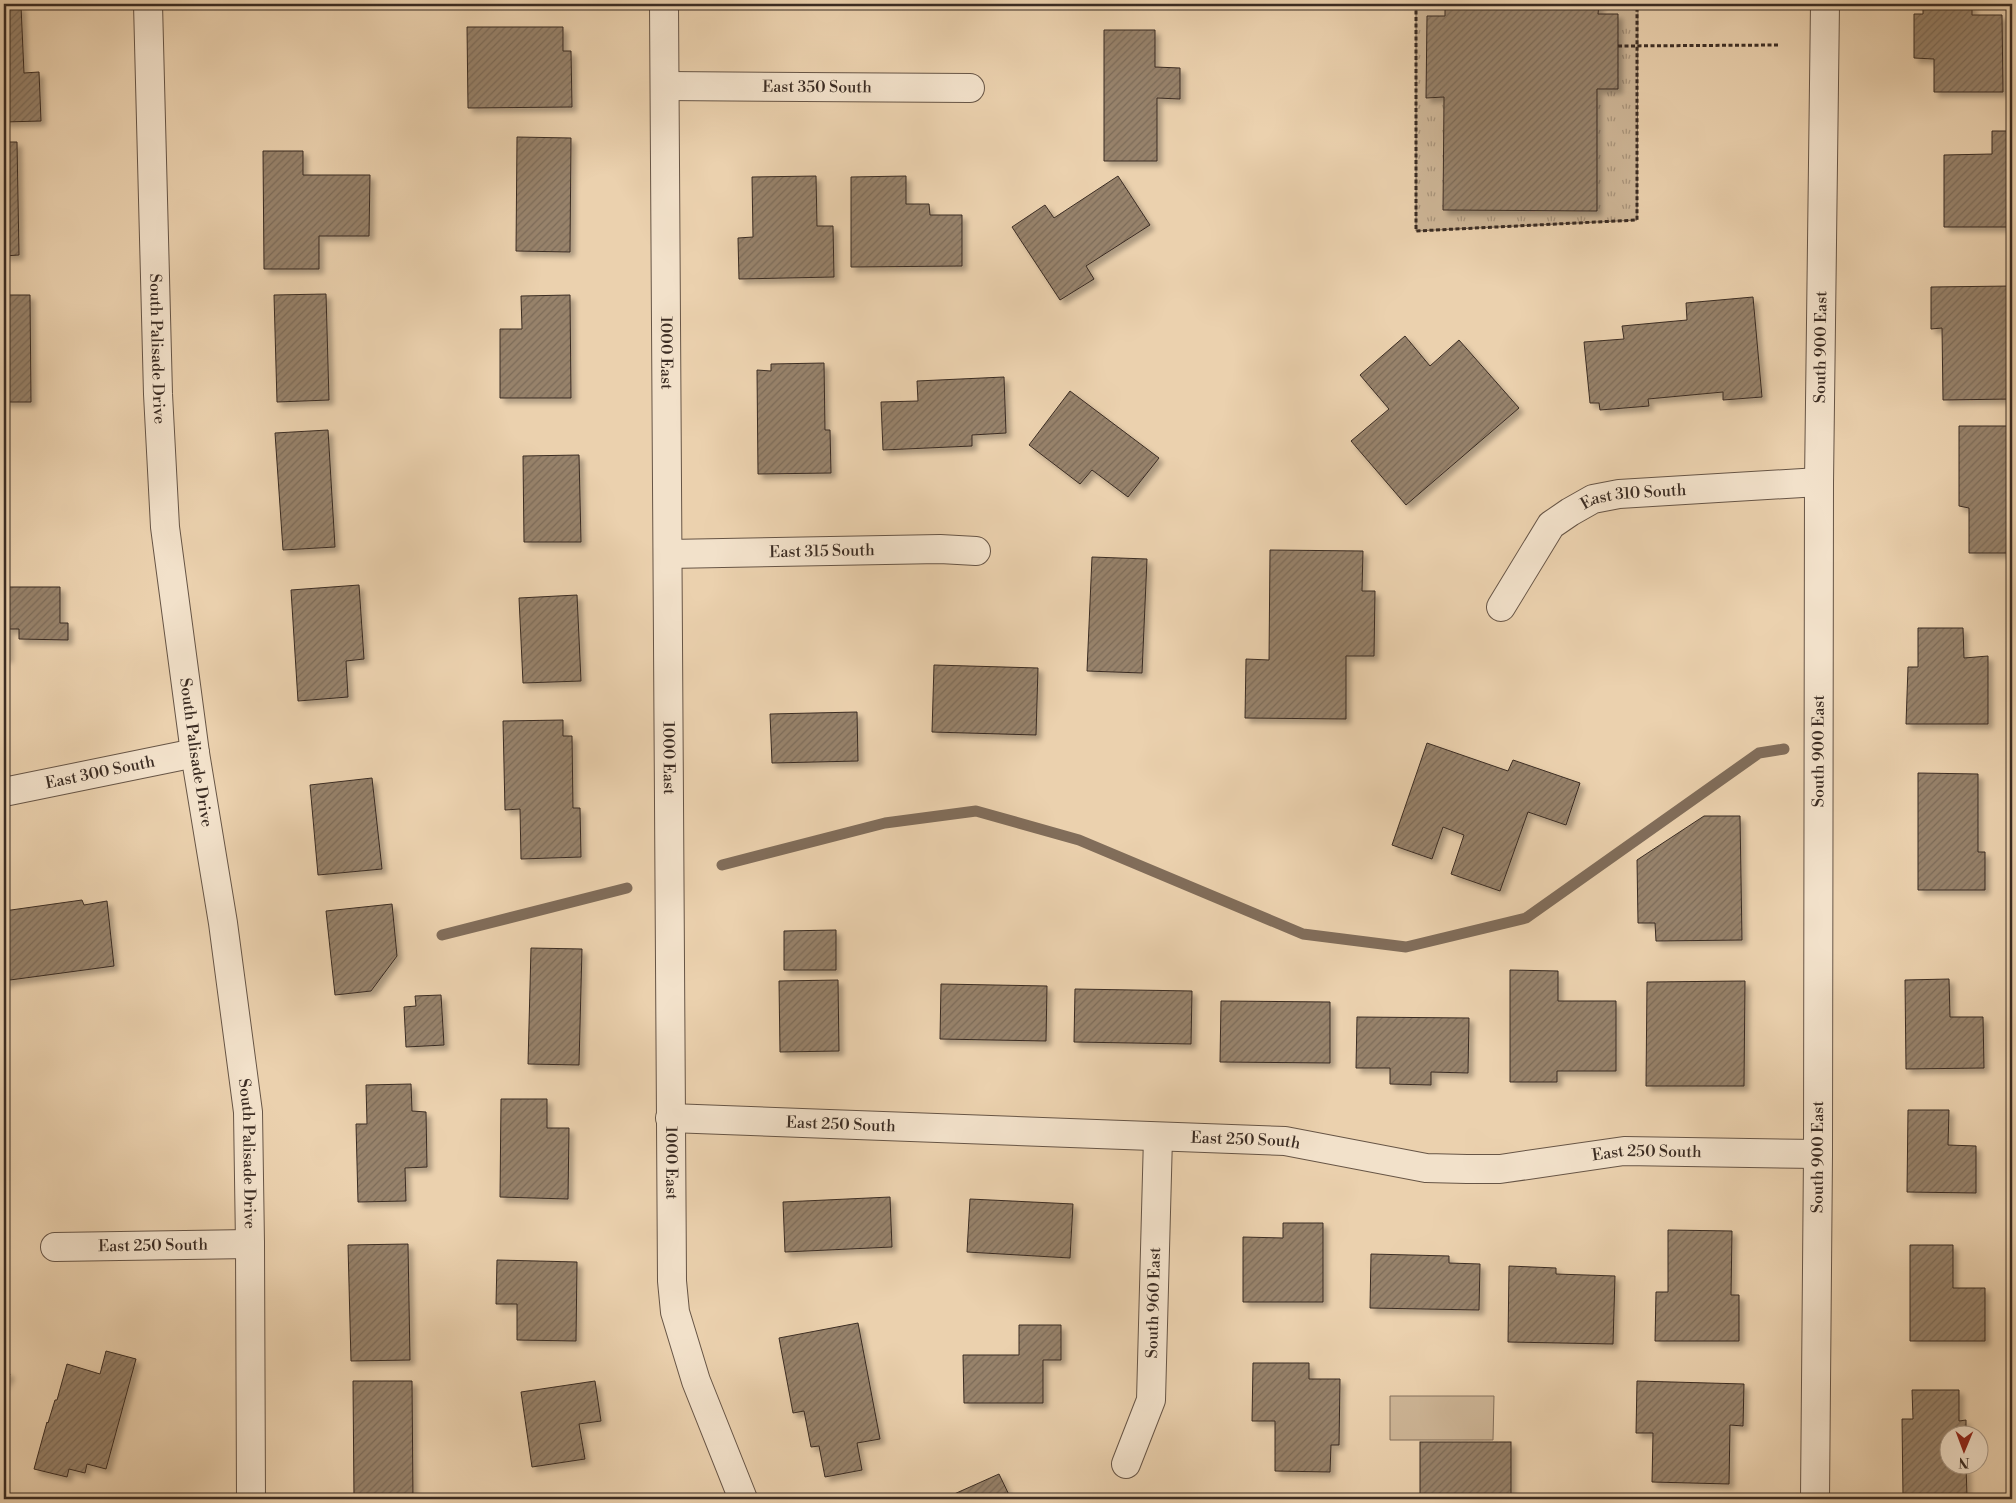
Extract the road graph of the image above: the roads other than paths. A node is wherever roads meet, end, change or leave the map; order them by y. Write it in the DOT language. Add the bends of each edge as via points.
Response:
graph roads {
  1 [pos="148,4"];
  2 [pos="664,4"];
  3 [pos="1825,4"];
  4 [pos="665,86"];
  5 [pos="970,88"];
  6 [pos="1819,482"];
  7 [pos="976,551"];
  8 [pos="668,554"];
  9 [pos="1501,607"];
  10 [pos="195,753"];
  11 [pos="4,792"];
  12 [pos="670,1118"];
  13 [pos="1158,1137"];
  14 [pos="1818,1154"];
  15 [pos="250,1244"];
  16 [pos="55,1247"];
  17 [pos="1126,1464"];
  18 [pos="251,1499"];
  19 [pos="743,1499"];
  20 [pos="1815,1499"];
  1 -- 10 [label="street, South Palisade Drive" via="158,394 165,527"];
  2 -- 4 [label="street, 1000 East"];
  3 -- 6 [label="street, South 900 East"];
  4 -- 5 [label="street, East 350 South"];
  4 -- 8 [label="street, 1000 East"];
  6 -- 9 [label="street, East 310 South" via="1620,494 1593,499 1551,526"];
  6 -- 14 [label="street, South 900 East"];
  7 -- 8 [label="street, East 315 South"];
  8 -- 12 [label="street, 1000 East"];
  10 -- 11 [label="street, East 300 South"];
  10 -- 15 [label="street, South Palisade Drive" via="223,923 248,1112"];
  12 -- 13 [label="street, East 250 South"];
  12 -- 19 [label="street, 1000 East" via="674,1312 696,1381"];
  13 -- 14 [label="street, East 250 South" via="1285,1141 1426,1168 1500,1170 1624,1151"];
  13 -- 17 [label="street, South 960 East" via="1151,1400"];
  14 -- 20 [label="street, South 900 East"];
  15 -- 16 [label="street, East 250 South"];
  15 -- 18 [label="street, South Palisade Drive"];
}
